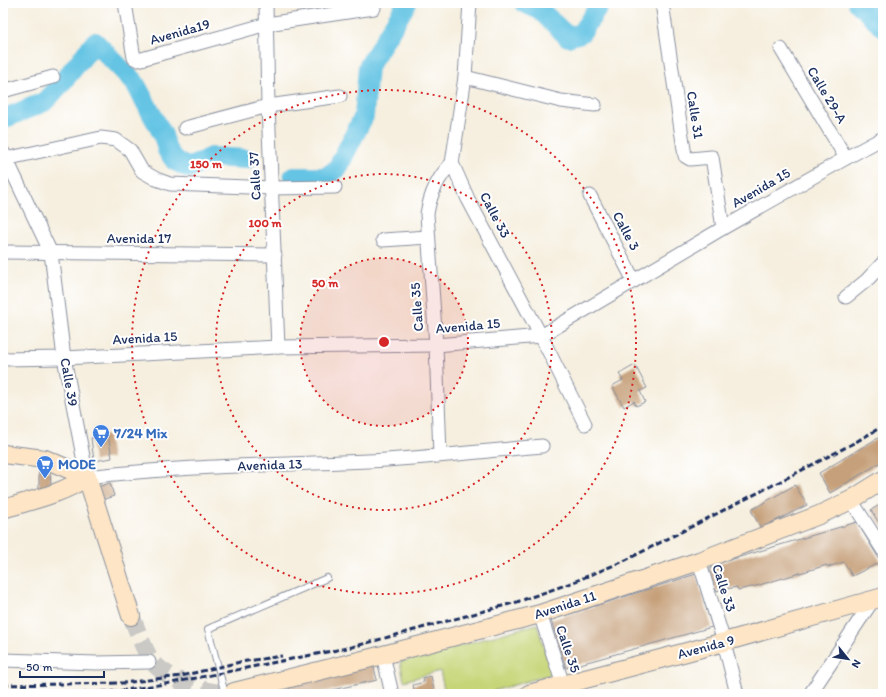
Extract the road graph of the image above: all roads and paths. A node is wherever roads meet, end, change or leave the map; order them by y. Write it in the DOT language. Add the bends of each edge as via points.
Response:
graph roads {
  1 [pos="125,3"];
  2 [pos="266,3"];
  3 [pos="470,3"];
  4 [pos="662,3"];
  5 [pos="374,8"];
  6 [pos="267,24"];
  7 [pos="781,49"];
  8 [pos="53,77"];
  9 [pos="465,77"];
  10 [pos="3,91"];
  11 [pos="340,96"];
  12 [pos="595,105"];
  13 [pos="268,106"];
  14 [pos="185,128"];
  15 [pos="883,138"];
  16 [pos="4,155"];
  17 [pos="846,158"];
  18 [pos="452,163"];
  19 [pos="335,187"];
  20 [pos="272,188"];
  21 [pos="590,196"];
  22 [pos="723,228"];
  23 [pos="428,236"];
  24 [pos="383,240"];
  25 [pos="3,252"];
  26 [pos="52,253"];
  27 [pos="275,255"];
  28 [pos="883,264"];
  29 [pos="634,281"];
  30 [pos="846,297"];
  31 [pos="541,336"];
  32 [pos="436,345"];
  33 [pos="278,347"];
  34 [pos="64,358"];
  35 [pos="3,359"];
  36 [pos="585,424"];
  37 [pos="542,446"];
  38 [pos="3,454"];
  39 [pos="440,455"];
  40 [pos="87,477"];
  41 [pos="883,480"];
  42 [pos="851,500"];
  43 [pos="3,509"];
  44 [pos="883,550"];
  45 [pos="699,561"];
  46 [pos="327,578"];
  47 [pos="878,598"];
  48 [pos="540,614"];
  49 [pos="131,616"];
  50 [pos="724,642"];
  51 [pos="383,655"];
  52 [pos="3,660"];
  53 [pos="149,662"];
  54 [pos="565,689"];
  55 [pos="229,693"];
  56 [pos="392,694"];
  57 [pos="529,694"];
  58 [pos="737,694"];
  59 [pos="810,694"];
  1 -- 6 [label="street, Avenida19" via="136,60"];
  2 -- 6 [label="street, Calle 37"];
  3 -- 9 [label="street"];
  4 -- 22 [label="street, Calle 31" via="684,156 690,159 712,157"];
  5 -- 6 [label="street, Avenida19"];
  6 -- 13 [label="street, Calle 37"];
  7 -- 17 [label="street, Calle 29-A"];
  8 -- 10 [label="street"];
  9 -- 12 [label="street" via="561,101"];
  9 -- 18 [label="street"];
  11 -- 13 [label="street"];
  13 -- 14 [label="street"];
  13 -- 20 [label="street, Calle 37"];
  15 -- 17 [label="street, Avenida 15"];
  16 -- 20 [label="street" via="101,138 116,140 130,150 142,171 170,184"];
  16 -- 26 [label="street, Calle 39"];
  17 -- 22 [label="street, Avenida 15"];
  18 -- 23 [label="street, Calle 35" via="442,173 429,203"];
  18 -- 31 [label="street, Calle 33" via="468,199"];
  19 -- 20 [label="street"];
  20 -- 27 [label="street, Calle 37"];
  21 -- 29 [label="street, Calle 3"];
  22 -- 29 [label="street, Avenida 15"];
  23 -- 24 [label="street"];
  23 -- 32 [label="street, Calle 35"];
  25 -- 26 [label="street, Avenida 17"];
  26 -- 27 [label="street, Avenida 17"];
  26 -- 34 [label="street, Calle 39"];
  27 -- 33 [label="street, Calle 37"];
  28 -- 30 [label="street"];
  29 -- 31 [label="street, Avenida 15"];
  31 -- 32 [label="street, Avenida 15"];
  31 -- 36 [label="street, Calle 33"];
  32 -- 33 [label="street, Avenida 15"];
  32 -- 39 [label="street, Calle 35"];
  33 -- 34 [label="street, Avenida 15"];
  34 -- 35 [label="street, Avenida 15"];
  34 -- 40 [label="street, Calle 39"];
  37 -- 39 [label="street, Avenida 13"];
  38 -- 40 [label="main road" via="45,459"];
  39 -- 40 [label="street, Avenida 13" via="370,461 127,472"];
  40 -- 43 [label="main road, Avenida 13" via="73,487"];
  40 -- 49 [label="main road, Calle 39"];
  41 -- 42 [label="main road, Avenida 11"];
  42 -- 44 [label="street"];
  42 -- 45 [label="main road, Avenida 11" via="819,515"];
  45 -- 48 [label="main road, Avenida 11"];
  45 -- 50 [label="street, Calle 33"];
  46 -- 55 [label="lane" via="208,629"];
  47 -- 50 [label="main road, Avenida 9"];
  47 -- 59 [label="street"];
  48 -- 51 [label="main road, Avenida 11"];
  48 -- 54 [label="street, Calle 35"];
  50 -- 54 [label="main road, Avenida 9"];
  50 -- 58 [label="street, Calle 33"];
  51 -- 55 [label="main road, Avenida 11"];
  51 -- 56 [label="street"];
  52 -- 53 [label="street"];
  54 -- 57 [label="main road, Avenida 9"];
}
